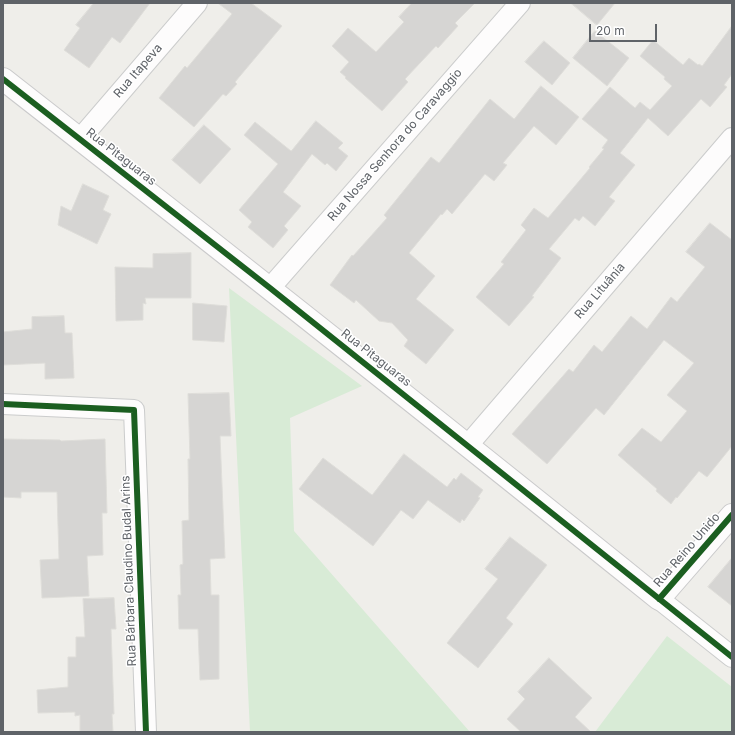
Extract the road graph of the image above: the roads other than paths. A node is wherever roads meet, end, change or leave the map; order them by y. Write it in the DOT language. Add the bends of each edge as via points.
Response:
graph roads {
  1 [pos="197,3"];
  2 [pos="520,3"];
  3 [pos="3,79"];
  4 [pos="732,138"];
  5 [pos="80,139"];
  6 [pos="270,288"];
  7 [pos="3,404"];
  8 [pos="468,445"];
  9 [pos="732,515"];
  10 [pos="659,599"];
  11 [pos="732,657"];
  12 [pos="146,732"];
  1 -- 5 [label="street, Rua Itapeva"];
  2 -- 6 [label="street, Rua Nossa Senhora do Caravaggio"];
  3 -- 5 [label="street, Rua Pitaguaras"];
  4 -- 8 [label="street, Rua Lituânia"];
  5 -- 6 [label="street, Rua Pitaguaras"];
  6 -- 8 [label="street, Rua Pitaguaras"];
  7 -- 12 [label="street, Rua Bárbara Claudino Budal Arins" via="134,410"];
  8 -- 10 [label="street, Rua Pitaguaras"];
  9 -- 10 [label="street, Rua Reino Unido"];
  10 -- 11 [label="street, Rua Pitaguaras"];
}
